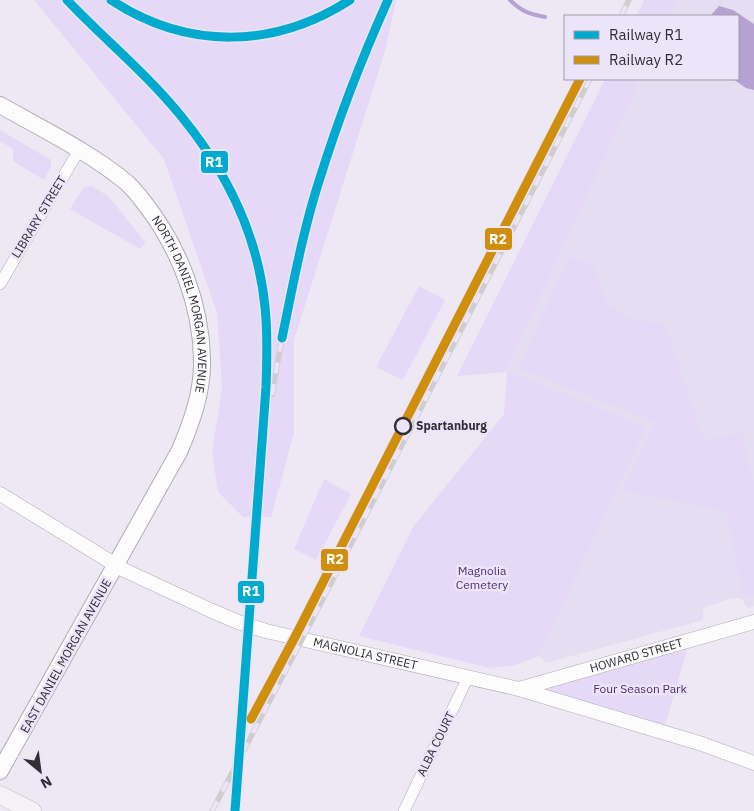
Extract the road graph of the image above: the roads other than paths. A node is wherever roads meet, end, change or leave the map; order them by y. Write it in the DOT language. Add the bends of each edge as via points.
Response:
graph roads {
  1 [pos="0,105"];
  2 [pos="79,150"];
  3 [pos="0,284"];
  4 [pos="0,494"];
  5 [pos="116,566"];
  6 [pos="754,622"];
  7 [pos="468,678"];
  8 [pos="519,689"];
  9 [pos="754,763"];
  10 [pos="0,771"];
  11 [pos="0,795"];
  12 [pos="32,811"];
  13 [pos="404,811"];
  1 -- 2 [label="main road, NORTH DANIEL MORGAN AVENUE"];
  2 -- 3 [label="street, LIBRARY STREET"];
  2 -- 5 [label="main road, NORTH DANIEL MORGAN AVENUE" via="127,183 156,219 183,270 200,332 202,360 196,407 188,431"];
  4 -- 5 [label="street, MAGNOLIA STREET"];
  5 -- 7 [label="street, MAGNOLIA STREET" via="210,610 260,629"];
  5 -- 10 [label="main road, EAST DANIEL MORGAN AVENUE"];
  6 -- 8 [label="street, HOWARD STREET"];
  7 -- 8 [label="street, MAGNOLIA STREET"];
  7 -- 13 [label="street, ALBA COURT"];
  8 -- 9 [label="street, MAGNOLIA STREET" via="702,744"];
  11 -- 12 [label="main road"];
}
